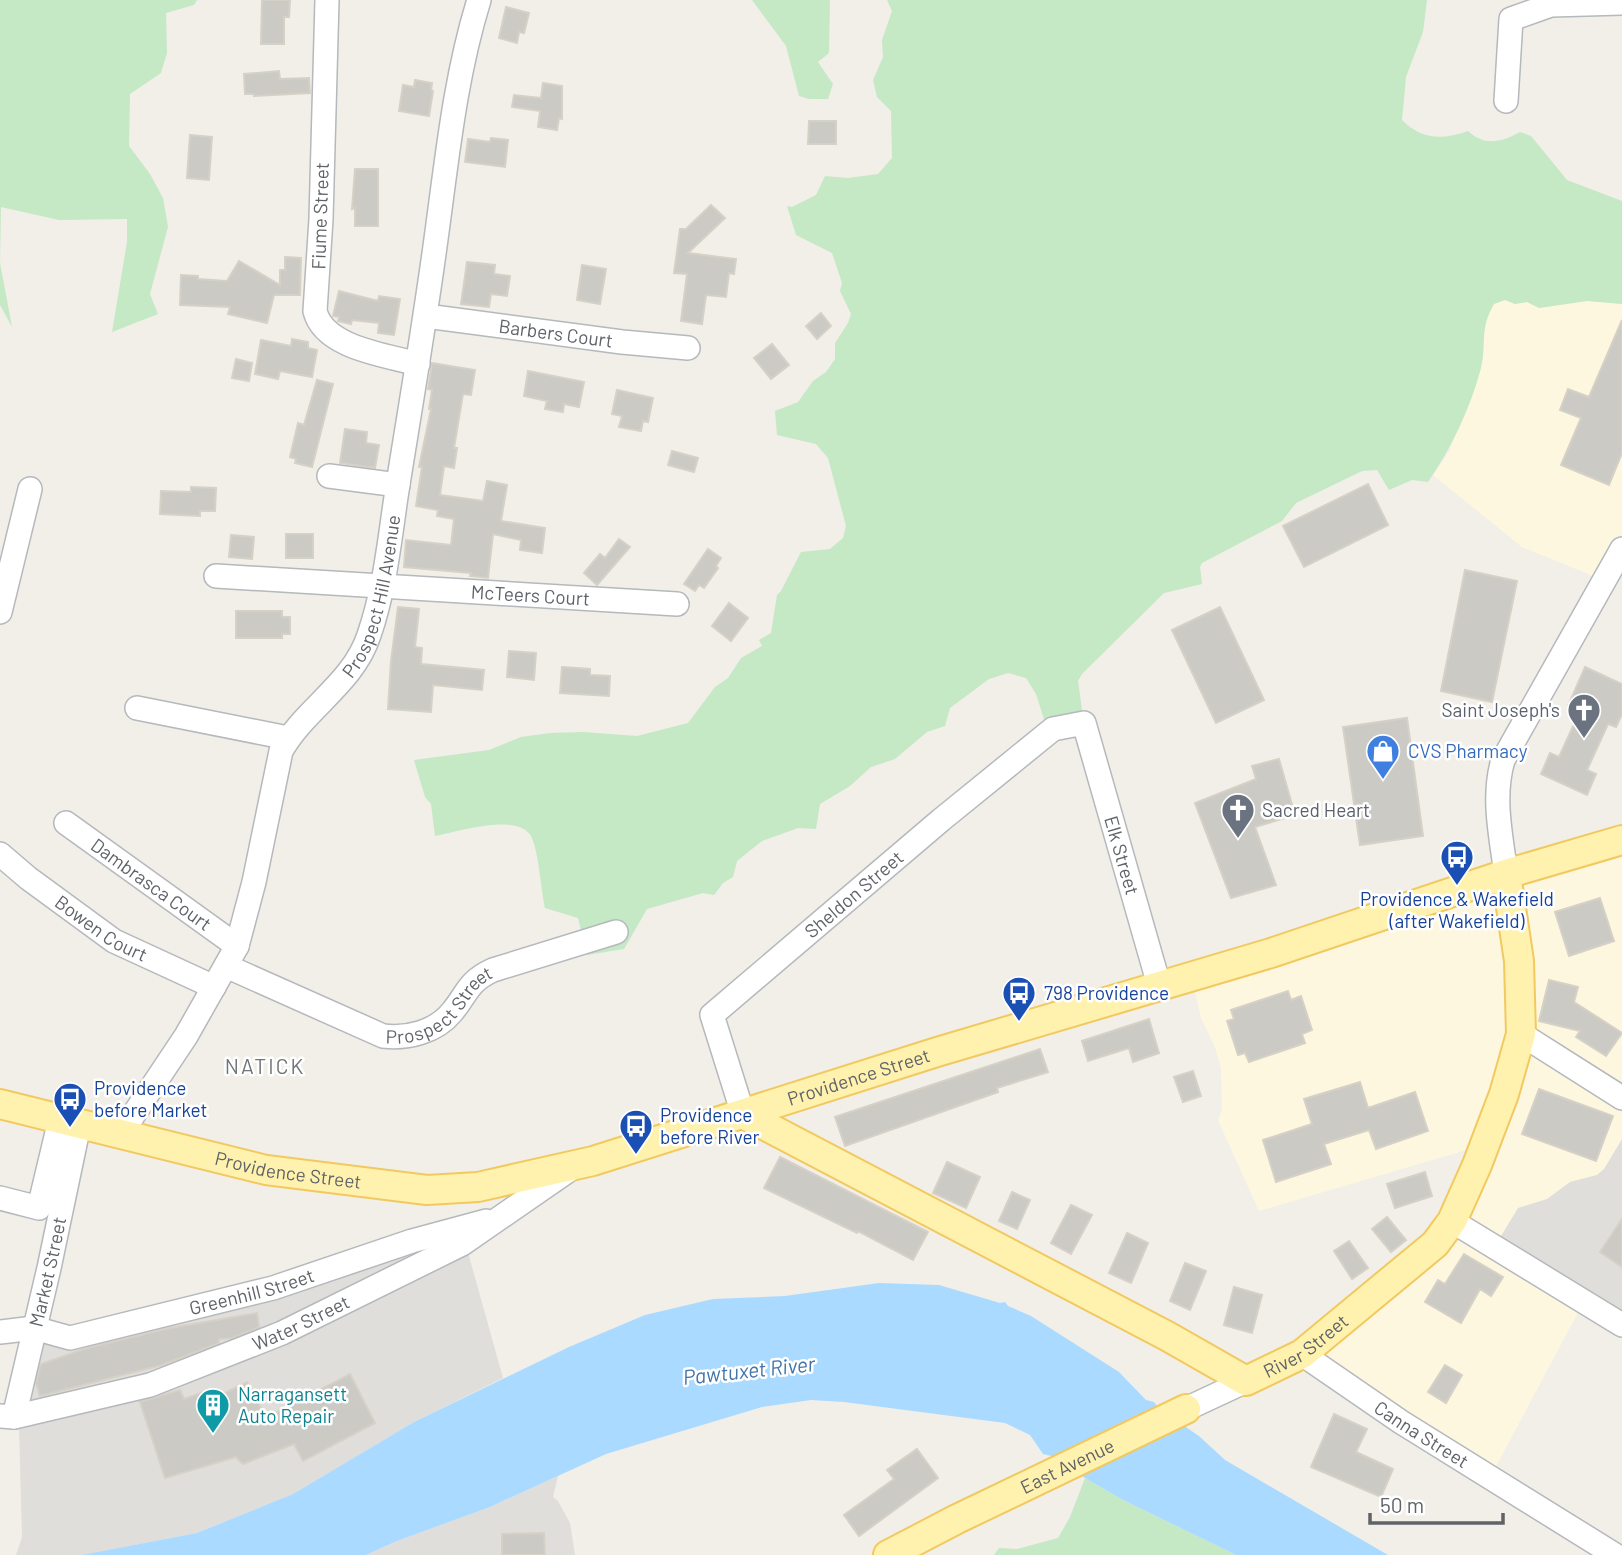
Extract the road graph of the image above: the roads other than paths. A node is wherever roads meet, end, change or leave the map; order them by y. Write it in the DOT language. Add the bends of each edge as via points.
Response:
graph roads {
  1 [pos="327,0"];
  2 [pos="479,0"];
  3 [pos="1622,3"];
  4 [pos="1506,101"];
  5 [pos="426,316"];
  6 [pos="688,348"];
  7 [pos="418,364"];
  8 [pos="329,476"];
  9 [pos="398,485"];
  10 [pos="30,489"];
  11 [pos="1622,549"];
  12 [pos="216,576"];
  13 [pos="383,584"];
  14 [pos="677,604"];
  15 [pos="0,612"];
  16 [pos="137,708"];
  17 [pos="1084,723"];
  18 [pos="288,738"];
  19 [pos="66,823"];
  20 [pos="1622,840"];
  21 [pos="0,854"];
  22 [pos="1506,874"];
  23 [pos="616,932"];
  24 [pos="232,956"];
  25 [pos="1159,985"];
  26 [pos="214,987"];
  27 [pos="1521,1034"];
  28 [pos="1622,1098"];
  29 [pos="0,1104"];
  30 [pos="743,1114"];
  31 [pos="69,1123"];
  32 [pos="120,1135"];
  33 [pos="576,1165"];
  34 [pos="0,1198"];
  35 [pos="498,1217"];
  36 [pos="1452,1221"];
  37 [pos="1622,1325"];
  38 [pos="34,1328"];
  39 [pos="0,1332"];
  40 [pos="1301,1354"];
  41 [pos="1246,1381"];
  42 [pos="1186,1409"];
  43 [pos="7,1416"];
  44 [pos="888,1555"];
  45 [pos="1615,1555"];
  1 -- 7 [label="street, Fiume Street" via="317,320 332,337"];
  2 -- 5 [label="street, Prospect Hill Avenue" via="463,57"];
  3 -- 4 [label="street" via="1551,5 1511,19"];
  5 -- 6 [label="street, Barbers Court"];
  5 -- 7 [label="street, Prospect Hill Avenue"];
  7 -- 9 [label="street, Prospect Hill Avenue"];
  8 -- 9 [label="street"];
  9 -- 13 [label="street, Prospect Hill Avenue"];
  10 -- 15 [label="street"];
  11 -- 22 [label="street" via="1503,760 1497,778 1497,806"];
  12 -- 13 [label="street, McTeers Court"];
  13 -- 14 [label="street, McTeers Court"];
  13 -- 18 [label="street, Prospect Hill Avenue" via="358,659"];
  16 -- 18 [label="street"];
  17 -- 25 [label="street, Elk Street"];
  17 -- 30 [label="street, Sheldon Street" via="1053,729 712,1015"];
  18 -- 24 [label="street, Prospect Hill Avenue" via="279,757 264,840"];
  19 -- 24 [label="street, Dambrasca Court"];
  20 -- 22 [label="main road, Providence Street"];
  21 -- 26 [label="street, Bowen Court" via="114,941"];
  22 -- 25 [label="main road, Providence Street" via="1271,953"];
  22 -- 27 [label="main road, River Street" via="1519,961"];
  23 -- 24 [label="street, Prospect Street" via="480,976 441,1022 402,1037 383,1036"];
  24 -- 26 [label="street, Prospect Hill Avenue"];
  25 -- 30 [label="main road, Providence Street"];
  26 -- 32 [label="street, Prospect Hill Avenue" via="172,1060"];
  27 -- 28 [label="street"];
  27 -- 36 [label="main road, River Street" via="1504,1094"];
  29 -- 31 [label="main road, Providence Street"];
  30 -- 33 [label="main road, Providence Street"];
  30 -- 41 [label="main road, River Street"];
  31 -- 32 [label="main road, Providence Street"];
  31 -- 34 [label="street" via="39,1208"];
  31 -- 38 [label="street, Market Street" via="49,1268"];
  32 -- 33 [label="main road, Providence Street" via="266,1170 427,1190 478,1187"];
  33 -- 35 [label="street, Water Street"];
  35 -- 38 [label="street, Greenhill Street" via="199,1308 70,1338"];
  35 -- 43 [label="street, Water Street" via="462,1244 282,1333 150,1385"];
  36 -- 37 [label="street"];
  36 -- 40 [label="main road, River Street" via="1435,1244"];
  38 -- 39 [label="street, Greenhill Street"];
  38 -- 43 [label="street, Market Street"];
  40 -- 41 [label="main road, River Street"];
  40 -- 45 [label="street, Canna Street"];
  41 -- 42 [label="street, East Avenue"];
  42 -- 44 [label="main road, East Avenue"];
}
